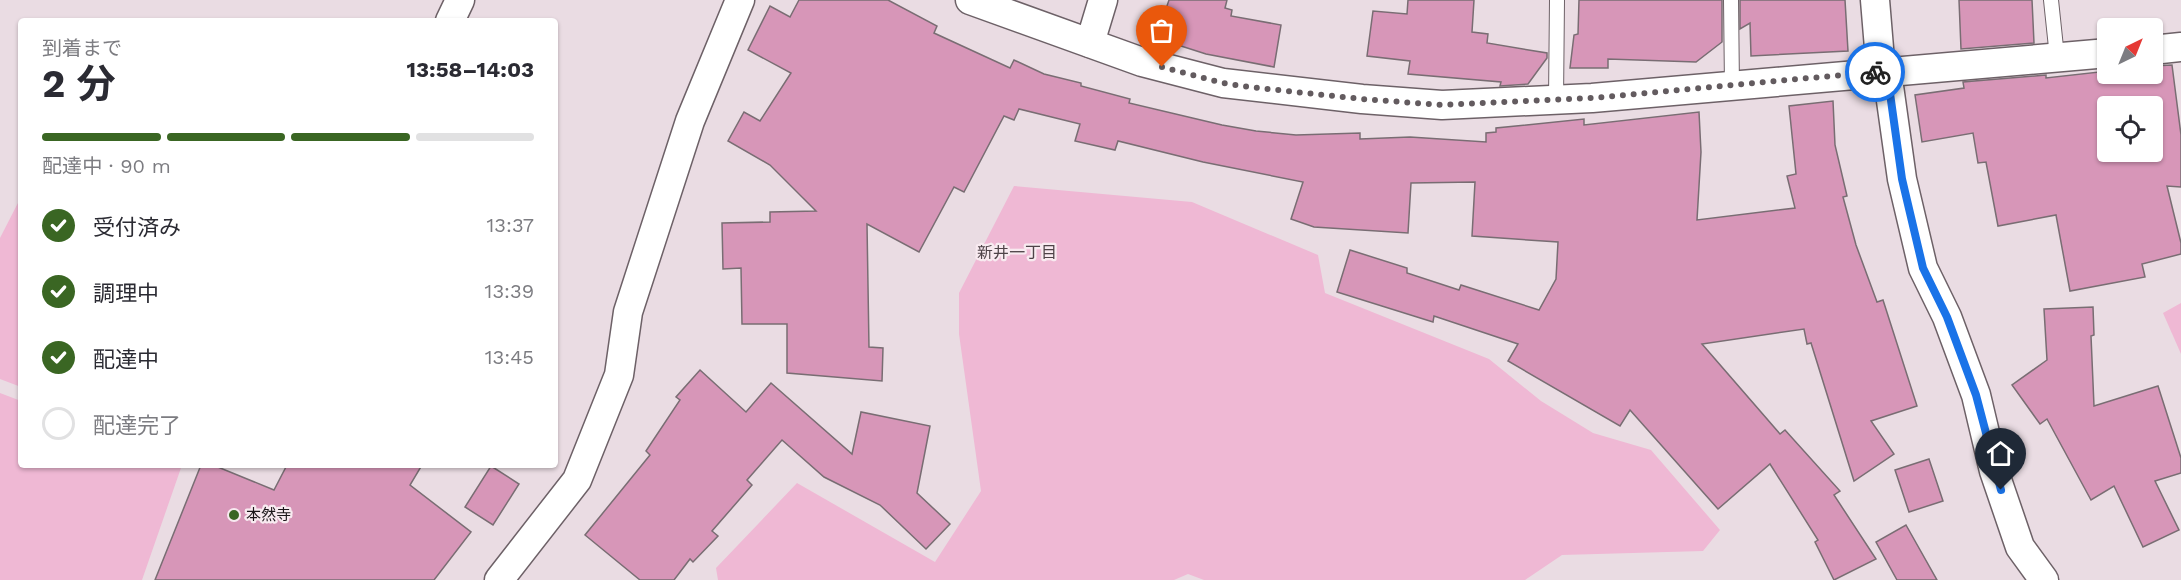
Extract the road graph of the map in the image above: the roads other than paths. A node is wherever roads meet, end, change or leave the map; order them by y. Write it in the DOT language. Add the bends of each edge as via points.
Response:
graph roads {
  1 [pos="460,0"];
  2 [pos="740,0"];
  3 [pos="970,0"];
  4 [pos="1103,0"];
  5 [pos="1557,0"];
  6 [pos="1731,0"];
  7 [pos="1875,0"];
  8 [pos="2051,0"];
  9 [pos="451,18"];
  10 [pos="1090,43"];
  11 [pos="2181,47"];
  12 [pos="2163,49"];
  13 [pos="2097,54"];
  14 [pos="2056,57"];
  15 [pos="1884,72"];
  16 [pos="1732,86"];
  17 [pos="1556,100"];
  18 [pos="499,580"];
  19 [pos="2044,580"];
  1 -- 9 [label="street"];
  2 -- 18 [label="street" via="683,141 628,312 618,375 577,480"];
  3 -- 10 [label="street"];
  4 -- 10 [label="street"];
  5 -- 17 [label="lane"];
  6 -- 16 [label="lane"];
  7 -- 15 [label="street"];
  8 -- 14 [label="lane"];
  10 -- 17 [label="street" via="1142,62 1249,87 1442,105"];
  11 -- 12 [label="street"];
  13 -- 14 [label="street"];
  14 -- 15 [label="street"];
  15 -- 16 [label="street"];
  15 -- 19 [label="street" via="1902,179 1923,268 1947,317 1976,395 1994,471 2020,546"];
  16 -- 17 [label="street"];
}
